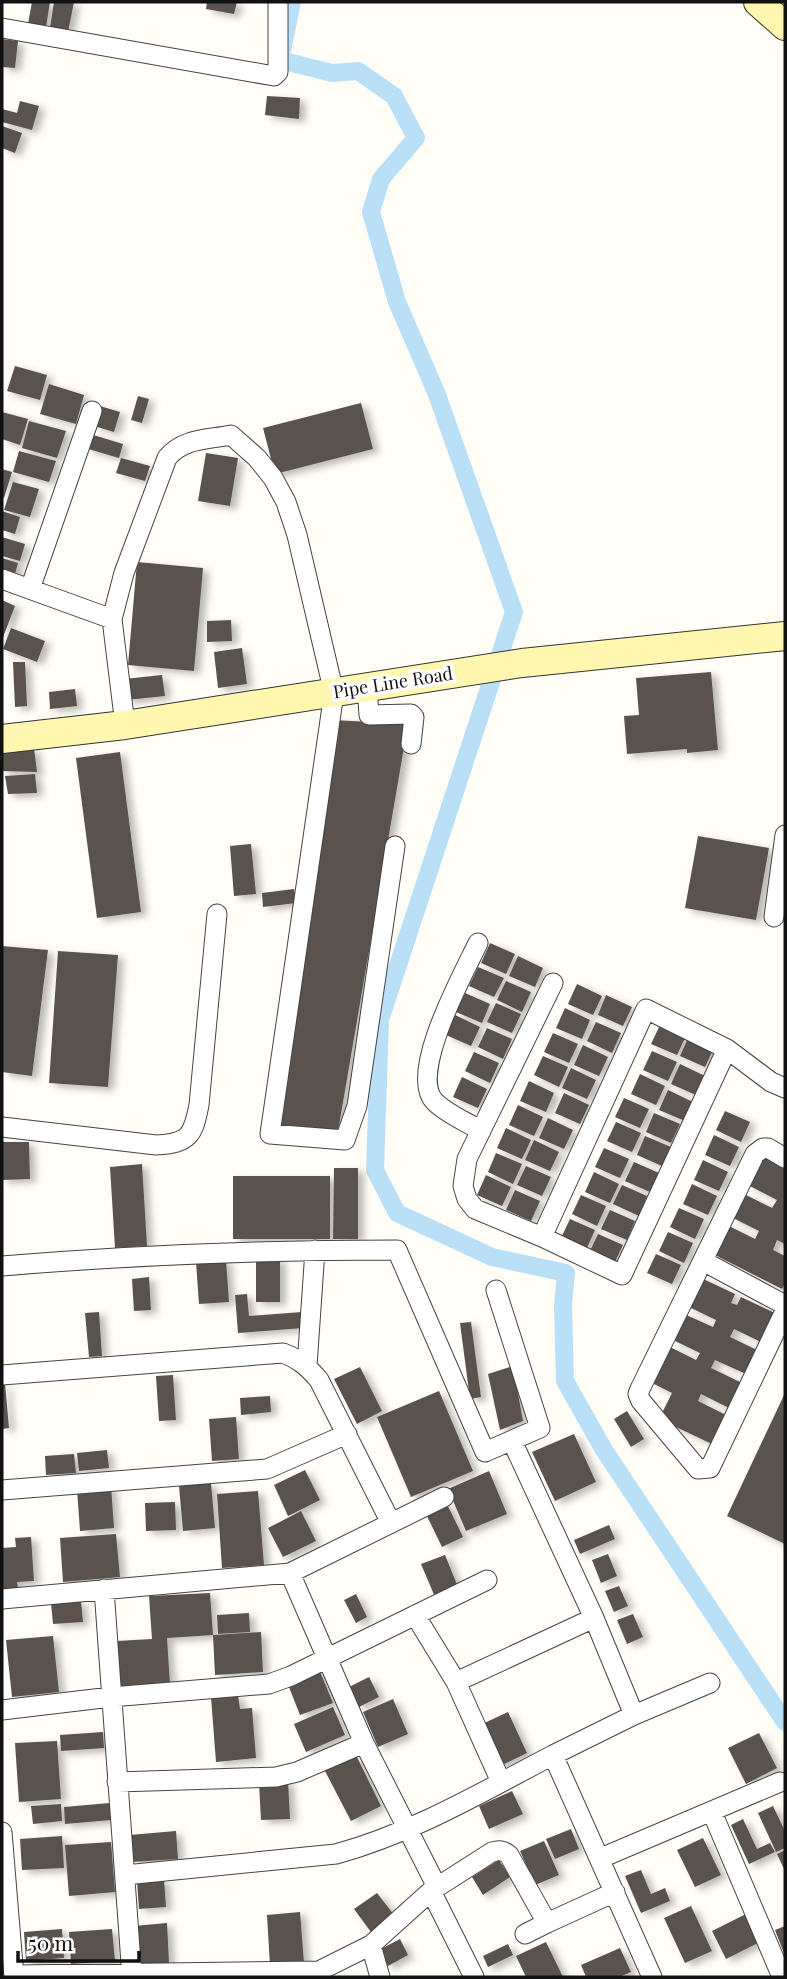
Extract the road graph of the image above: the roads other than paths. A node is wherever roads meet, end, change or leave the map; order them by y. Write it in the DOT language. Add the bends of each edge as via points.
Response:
graph roads {
  1 [pos="278,2"];
  2 [pos="758,2"];
  3 [pos="785,26"];
  4 [pos="2,28"];
  5 [pos="92,411"];
  6 [pos="2,579"];
  7 [pos="30,589"];
  8 [pos="112,619"];
  9 [pos="785,636"];
  10 [pos="389,683"];
  11 [pos="334,693"];
  12 [pos="125,725"];
  13 [pos="2,739"];
  14 [pos="411,744"];
  15 [pos="785,835"];
  16 [pos="395,846"];
  17 [pos="217,914"];
  18 [pos="774,917"];
  19 [pos="478,943"];
  20 [pos="553,983"];
  21 [pos="727,1049"];
  22 [pos="785,1088"];
  23 [pos="2,1127"];
  24 [pos="481,1131"];
  25 [pos="785,1158"];
  26 [pos="542,1237"];
  27 [pos="315,1250"];
  28 [pos="703,1261"];
  29 [pos="2,1266"];
  30 [pos="496,1290"];
  31 [pos="785,1305"];
  32 [pos="785,1311"];
  33 [pos="307,1366"];
  34 [pos="2,1375"];
  35 [pos="347,1434"];
  36 [pos="512,1441"];
  37 [pos="2,1490"];
  38 [pos="444,1497"];
  39 [pos="391,1523"];
  40 [pos="290,1573"];
  41 [pos="487,1580"];
  42 [pos="104,1589"];
  43 [pos="2,1599"];
  44 [pos="415,1615"];
  45 [pos="594,1618"];
  46 [pos="327,1657"];
  47 [pos="456,1682"];
  48 [pos="710,1683"];
  49 [pos="111,1697"];
  50 [pos="2,1710"];
  51 [pos="634,1715"];
  52 [pos="364,1743"];
  53 [pos="553,1755"];
  54 [pos="117,1782"];
  55 [pos="501,1782"];
  56 [pos="780,1782"];
  57 [pos="712,1812"];
  58 [pos="409,1829"];
  59 [pos="2,1832"];
  60 [pos="601,1858"];
  61 [pos="125,1875"];
  62 [pos="434,1889"];
  63 [pos="615,1892"];
  64 [pos="6,1923"];
  65 [pos="547,1923"];
  66 [pos="525,1934"];
  67 [pos="371,1945"];
  68 [pos="132,1975"];
  69 [pos="14,1976"];
  70 [pos="380,1977"];
  71 [pos="474,1977"];
  72 [pos="652,1977"];
  73 [pos="782,1977"];
  1 -- 4 [label="street" via="278,72 274,76"];
  2 -- 3 [label="street"];
  5 -- 7 [label="street"];
  6 -- 7 [label="street"];
  7 -- 8 [label="street"];
  8 -- 11 [label="street" via="124,573 167,458 186,442 231,435 257,457 286,502"];
  8 -- 12 [label="street"];
  9 -- 10 [label="street, Pipe Line Road" via="522,663"];
  10 -- 11 [label="street, Pipe Line Road"];
  10 -- 14 [label="street" via="392,714 414,717"];
  11 -- 12 [label="street, Pipe Line Road"];
  11 -- 16 [label="street" via="270,1134 345,1140 348,1136 357,1106"];
  12 -- 13 [label="street, Pipe Line Road"];
  15 -- 18 [label="street"];
  17 -- 23 [label="street" via="199,1105 188,1138 156,1145"];
  19 -- 24 [label="street" via="432,1043 427,1084 435,1102"];
  20 -- 24 [label="street"];
  21 -- 22 [label="street"];
  21 -- 26 [label="street" via="622,1275"];
  21 -- 26 [label="street" via="646,1009"];
  24 -- 26 [label="street" via="464,1171 467,1199 475,1209"];
  25 -- 28 [label="street" via="768,1148 755,1154"];
  27 -- 29 [label="street"];
  27 -- 33 [label="street"];
  27 -- 36 [label="street" via="397,1250 485,1452"];
  28 -- 31 [label="street"];
  28 -- 32 [label="street" via="638,1394 698,1469 710,1468"];
  30 -- 36 [label="street" via="540,1428"];
  33 -- 34 [label="street" via="283,1353"];
  33 -- 35 [label="street"];
  35 -- 37 [label="street" via="267,1469"];
  35 -- 39 [label="street"];
  36 -- 45 [label="street"];
  38 -- 39 [label="street"];
  39 -- 40 [label="street"];
  40 -- 42 [label="street"];
  40 -- 46 [label="street"];
  41 -- 44 [label="street"];
  42 -- 43 [label="street"];
  42 -- 49 [label="street"];
  44 -- 46 [label="street"];
  44 -- 47 [label="street"];
  45 -- 47 [label="street"];
  45 -- 51 [label="street"];
  46 -- 49 [label="street" via="269,1684"];
  46 -- 52 [label="street"];
  47 -- 55 [label="street"];
  48 -- 51 [label="street"];
  49 -- 50 [label="street"];
  49 -- 54 [label="street"];
  51 -- 53 [label="street"];
  52 -- 54 [label="street" via="276,1777"];
  52 -- 58 [label="street"];
  53 -- 55 [label="street"];
  53 -- 60 [label="street"];
  54 -- 61 [label="street"];
  55 -- 58 [label="street"];
  56 -- 57 [label="street"];
  57 -- 60 [label="street"];
  57 -- 73 [label="street"];
  58 -- 61 [label="street" via="336,1854"];
  58 -- 62 [label="street"];
  59 -- 64 [label="street"];
  60 -- 63 [label="street"];
  61 -- 68 [label="street"];
  62 -- 65 [label="street" via="492,1852 505,1851"];
  62 -- 67 [label="street"];
  62 -- 71 [label="street"];
  63 -- 65 [label="street"];
  63 -- 72 [label="street"];
  64 -- 69 [label="street"];
  65 -- 66 [label="street"];
  67 -- 68 [label="street" via="319,1971"];
  67 -- 70 [label="street"];
  68 -- 69 [label="street"];
}
